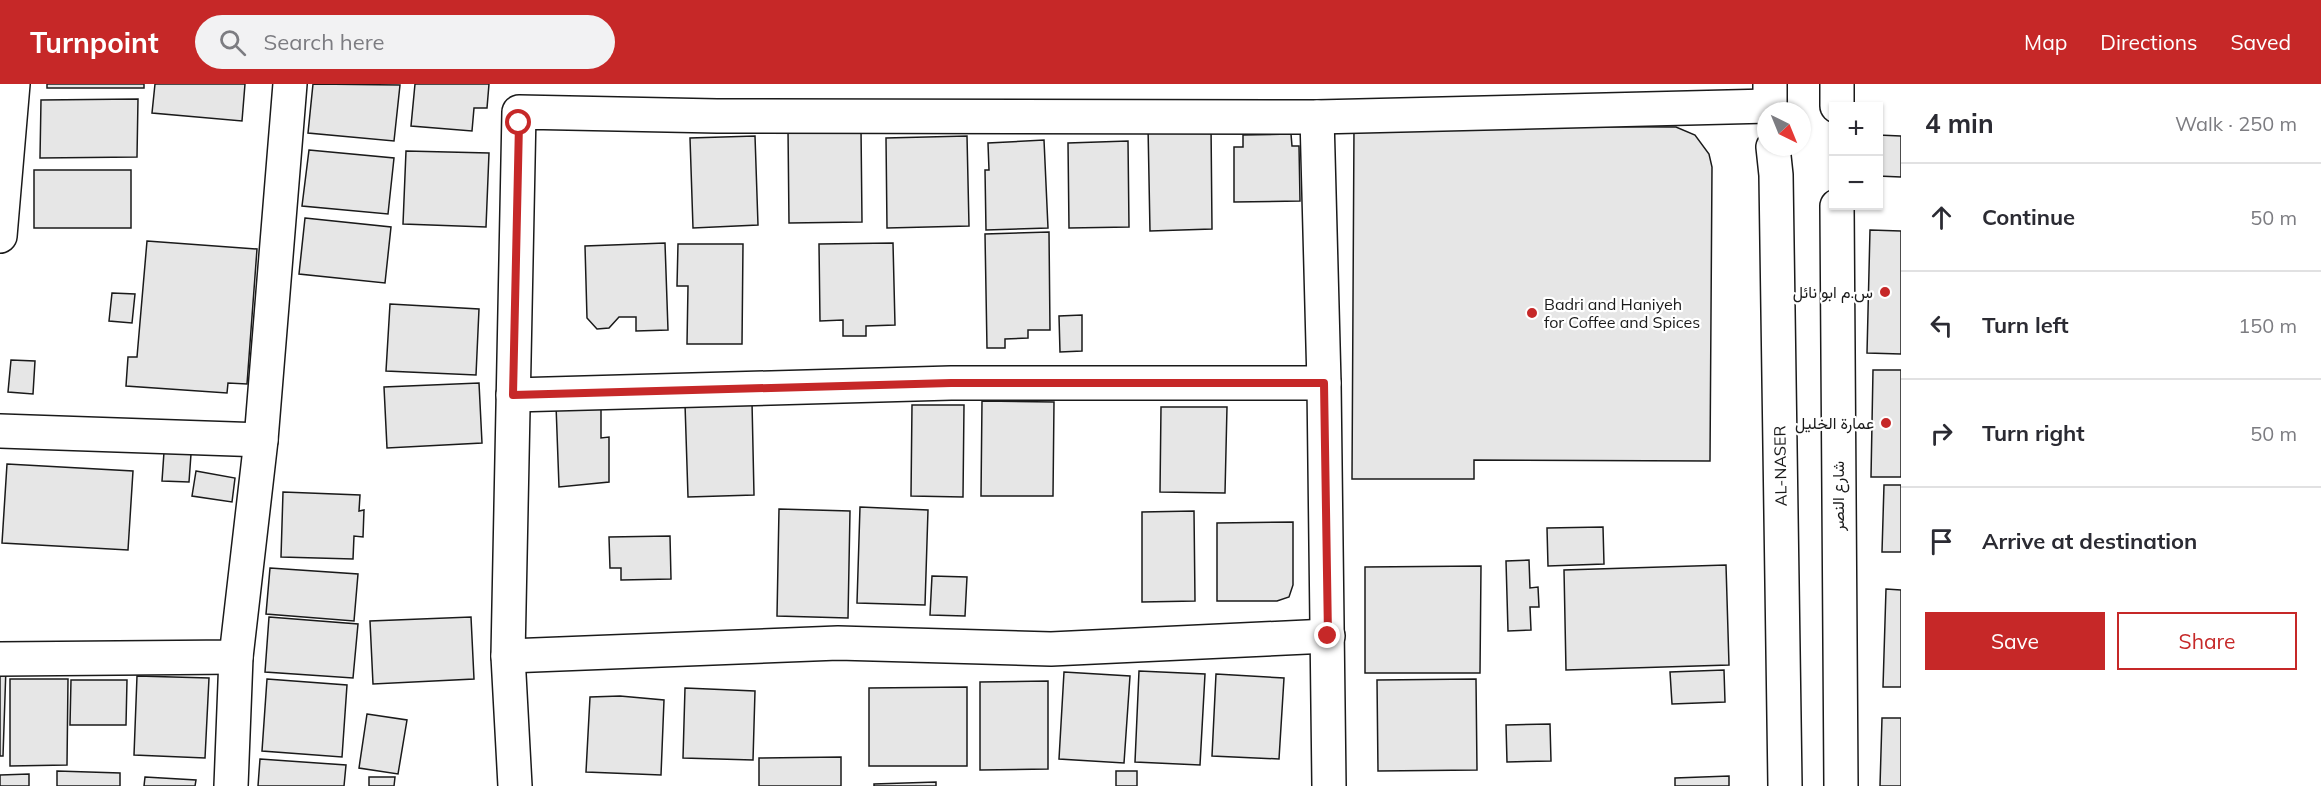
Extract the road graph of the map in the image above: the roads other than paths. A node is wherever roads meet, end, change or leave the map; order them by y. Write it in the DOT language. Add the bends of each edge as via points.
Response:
graph roads {
  1 [pos="13,84"];
  2 [pos="290,84"];
  3 [pos="1837,84"];
  4 [pos="1770,100"];
  5 [pos="1837,102"];
  6 [pos="1317,117"];
  7 [pos="1773,156"];
  8 [pos="1837,210"];
  9 [pos="0,236"];
  10 [pos="1324,383"];
  11 [pos="513,395"];
  12 [pos="0,431"];
  13 [pos="261,440"];
  14 [pos="1328,636"];
  15 [pos="508,656"];
  16 [pos="236,657"];
  17 [pos="0,659"];
  18 [pos="231,786"];
  19 [pos="515,786"];
  20 [pos="1329,786"];
  21 [pos="1785,786"];
  22 [pos="1841,786"];
  1 -- 9 [label="street"];
  2 -- 13 [label="street"];
  3 -- 5 [label="street"];
  4 -- 6 [label="street"];
  6 -- 10 [label="street"];
  6 -- 11 [label="street" via="519,112"];
  7 -- 21 [label="street, AL-NASER"];
  8 -- 22 [label="street, شارع النصر"];
  10 -- 11 [label="street" via="951,383"];
  10 -- 14 [label="street"];
  11 -- 15 [label="street"];
  12 -- 13 [label="street"];
  13 -- 16 [label="street"];
  14 -- 15 [label="street" via="1051,649 838,643"];
  14 -- 20 [label="street"];
  15 -- 19 [label="street"];
  16 -- 17 [label="street"];
  16 -- 18 [label="street"];
}
